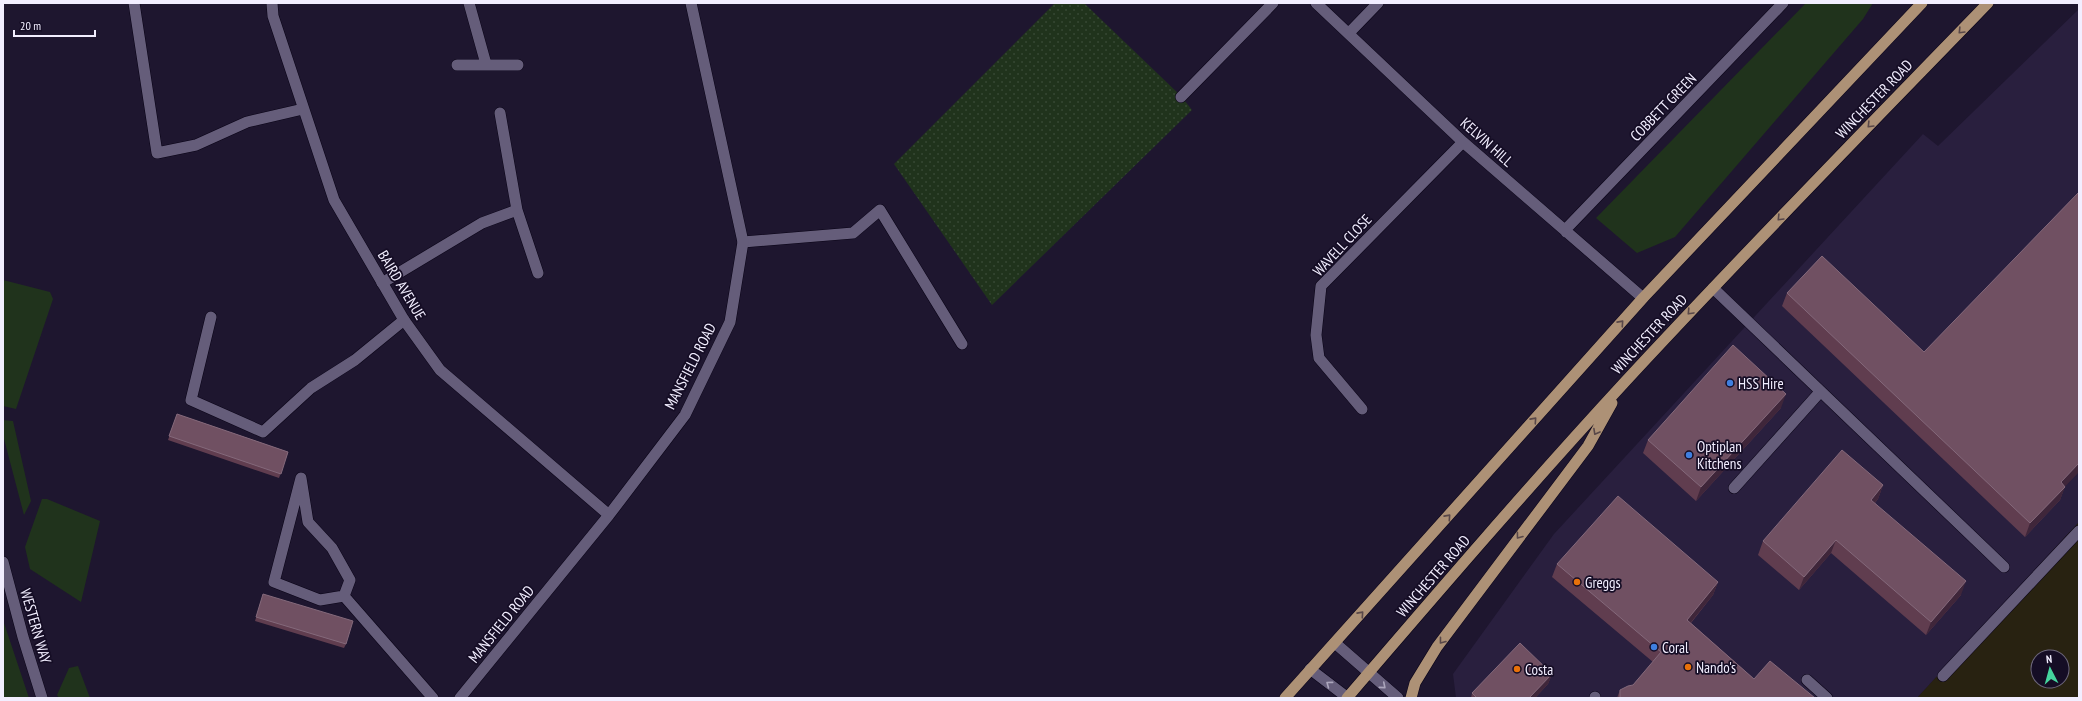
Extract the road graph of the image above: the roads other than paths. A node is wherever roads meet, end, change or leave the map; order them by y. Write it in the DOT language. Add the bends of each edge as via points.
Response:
graph roads {
  1 [pos="134,3"];
  2 [pos="272,3"];
  3 [pos="469,3"];
  4 [pos="691,3"];
  5 [pos="1273,3"];
  6 [pos="1316,3"];
  7 [pos="1378,3"];
  8 [pos="1783,3"];
  9 [pos="1922,3"];
  10 [pos="1988,3"];
  11 [pos="1349,33"];
  12 [pos="486,64"];
  13 [pos="457,65"];
  14 [pos="518,65"];
  15 [pos="1181,96"];
  16 [pos="303,109"];
  17 [pos="500,113"];
  18 [pos="1463,142"];
  19 [pos="517,210"];
  20 [pos="1566,232"];
  21 [pos="743,242"];
  22 [pos="538,273"];
  23 [pos="382,283"];
  24 [pos="1713,288"];
  25 [pos="1643,298"];
  26 [pos="211,317"];
  27 [pos="404,320"];
  28 [pos="962,344"];
  29 [pos="1622,385"];
  30 [pos="1820,392"];
  31 [pos="1362,409"];
  32 [pos="1734,488"];
  33 [pos="609,515"];
  34 [pos="2079,531"];
  35 [pos="3,562"];
  36 [pos="2004,567"];
  37 [pos="344,596"];
  38 [pos="1335,643"];
  39 [pos="1310,669"];
  40 [pos="1368,673"];
  41 [pos="1943,676"];
  42 [pos="1807,680"];
  43 [pos="42,698"];
  44 [pos="433,698"];
  45 [pos="460,698"];
  46 [pos="1285,698"];
  47 [pos="1348,698"];
  48 [pos="1398,698"];
  49 [pos="1411,698"];
  50 [pos="1827,698"];
  1 -- 16 [label="street" via="157,153 196,145 246,122"];
  2 -- 16 [label="street, BAIRD AVENUE" via="273,16"];
  3 -- 12 [label="street"];
  4 -- 21 [label="street, MANSFIELD ROAD"];
  5 -- 15 [label="street"];
  6 -- 11 [label="street, KELVIN HILL"];
  7 -- 11 [label="street"];
  8 -- 20 [label="street, COBBETT GREEN" via="1566,229"];
  9 -- 25 [label="main road, WINCHESTER ROAD"];
  10 -- 24 [label="main road, WINCHESTER ROAD, one-way"];
  11 -- 18 [label="street, KELVIN HILL"];
  12 -- 13 [label="street"];
  12 -- 14 [label="street"];
  16 -- 23 [label="street, BAIRD AVENUE" via="334,200"];
  17 -- 19 [label="street"];
  18 -- 20 [label="street, KELVIN HILL"];
  18 -- 31 [label="street, WAVELL CLOSE" via="1321,286 1316,335 1319,358"];
  19 -- 22 [label="street"];
  19 -- 23 [label="street" via="482,223"];
  20 -- 25 [label="street, KELVIN HILL"];
  21 -- 28 [label="street" via="853,233 880,210"];
  21 -- 33 [label="street, MANSFIELD ROAD" via="730,322 685,415"];
  23 -- 27 [label="street, BAIRD AVENUE"];
  24 -- 29 [label="main road, WINCHESTER ROAD, one-way"];
  24 -- 30 [label="street"];
  38 -- 25 [label="main road, WINCHESTER ROAD, one-way"];
  26 -- 27 [label="street" via="191,400 263,432 311,388 355,360"];
  27 -- 33 [label="street, BAIRD AVENUE" via="440,370"];
  29 -- 40 [label="main road, WINCHESTER ROAD"];
  29 -- 49 [label="main road, one-way" via="1588,446 1437,647 1415,683"];
  30 -- 32 [label="street"];
  30 -- 36 [label="street"];
  33 -- 45 [label="street, MANSFIELD ROAD"];
  34 -- 41 [label="street"];
  35 -- 43 [label="street, WESTERN WAY"];
  37 -- 37 [label="street" via="320,600 274,582 301,478 308,522 332,548 350,580"];
  37 -- 44 [label="street"];
  38 -- 39 [label="main road, WINCHESTER ROAD"];
  38 -- 40 [label="street"];
  39 -- 46 [label="main road, WINCHESTER ROAD"];
  47 -- 39 [label="street, one-way"];
  40 -- 47 [label="main road, WINCHESTER ROAD"];
  40 -- 48 [label="street, one-way"];
  42 -- 50 [label="street"];
}
